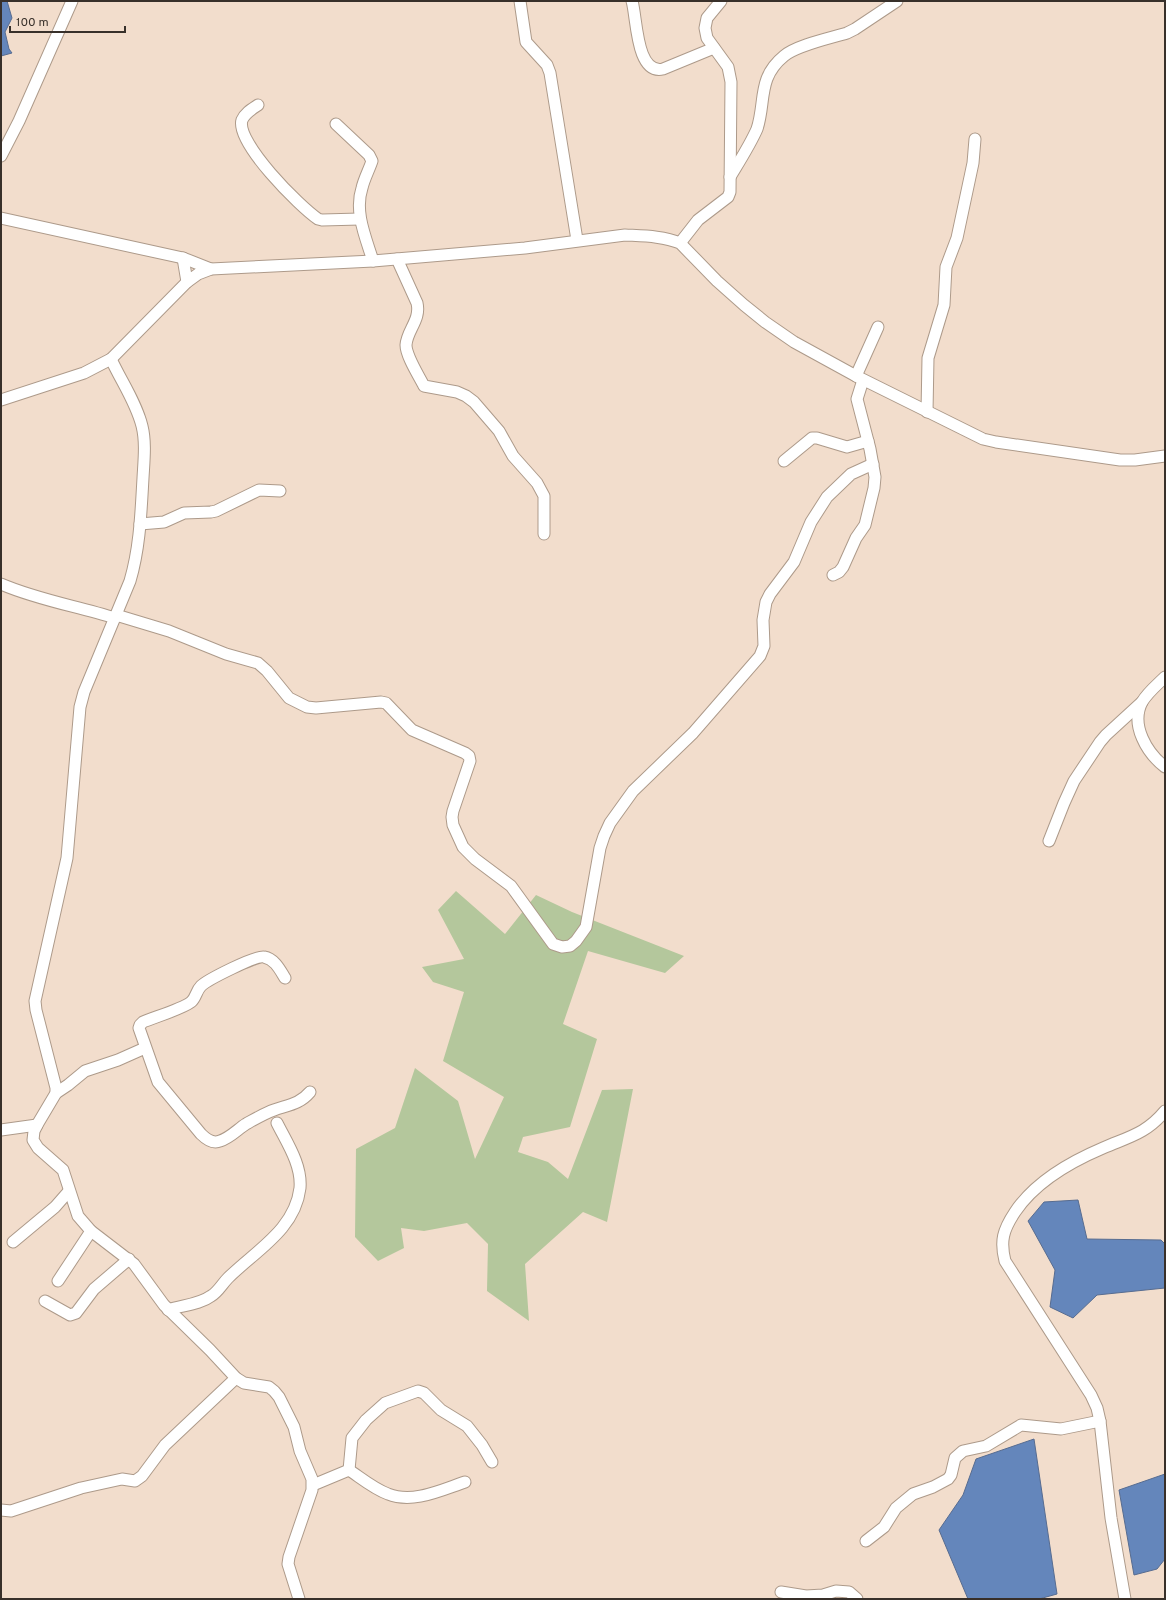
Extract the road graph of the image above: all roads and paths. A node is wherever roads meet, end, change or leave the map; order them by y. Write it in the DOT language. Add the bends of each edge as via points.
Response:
graph roads {
  1 [pos="72,1"];
  2 [pos="520,1"];
  3 [pos="632,1"];
  4 [pos="721,1"];
  5 [pos="897,1"];
  6 [pos="714,48"];
  7 [pos="258,105"];
  8 [pos="336,124"];
  9 [pos="975,139"];
  10 [pos="1,156"];
  11 [pos="730,178"];
  12 [pos="1,218"];
  13 [pos="360,219"];
  14 [pos="577,240"];
  15 [pos="680,243"];
  16 [pos="183,258"];
  17 [pos="397,259"];
  18 [pos="373,261"];
  19 [pos="211,269"];
  20 [pos="187,282"];
  21 [pos="878,328"];
  22 [pos="110,359"];
  23 [pos="859,378"];
  24 [pos="1,400"];
  25 [pos="927,412"];
  26 [pos="868,441"];
  27 [pos="1165,456"];
  28 [pos="784,461"];
  29 [pos="873,464"];
  30 [pos="280,491"];
  31 [pos="140,524"];
  32 [pos="544,534"];
  33 [pos="833,575"];
  34 [pos="1,584"];
  35 [pos="115,617"];
  36 [pos="1165,677"];
  37 [pos="1142,702"];
  38 [pos="1165,767"];
  39 [pos="1049,840"];
  40 [pos="285,978"];
  41 [pos="145,1048"];
  42 [pos="310,1092"];
  43 [pos="56,1093"];
  44 [pos="1165,1112"];
  45 [pos="276,1123"];
  46 [pos="37,1125"];
  47 [pos="1,1130"];
  48 [pos="69,1191"];
  49 [pos="91,1231"];
  50 [pos="13,1242"];
  51 [pos="129,1259"];
  52 [pos="58,1281"];
  53 [pos="45,1301"];
  54 [pos="168,1310"];
  55 [pos="236,1378"];
  56 [pos="1100,1421"];
  57 [pos="492,1462"];
  58 [pos="349,1470"];
  59 [pos="465,1482"];
  60 [pos="312,1485"];
  61 [pos="1,1510"];
  62 [pos="866,1541"];
  63 [pos="781,1592"];
  64 [pos="299,1599"];
  65 [pos="857,1599"];
  66 [pos="1125,1599"];
  1 -- 10 [label="street"];
  2 -- 14 [label="street" via="526,42 547,65 550,73"];
  3 -- 6 [label="street" via="638,39 644,58 652,68 663,69"];
  4 -- 6 [label="street" via="707,18 705,28 707,38"];
  5 -- 11 [label="street" via="851,31 794,50 777,63 763,89 755,132"];
  6 -- 11 [label="street" via="728,66 731,82"];
  7 -- 13 [label="street" via="242,119 242,125 244,136 267,170 318,219"];
  8 -- 13 [label="street" via="369,154 372,161 361,188"];
  9 -- 25 [label="street" via="973,163 958,238 946,267 944,305 928,358"];
  11 -- 15 [label="street" via="728,197 698,220"];
  12 -- 16 [label="street"];
  13 -- 18 [label="street"];
  14 -- 15 [label="street" via="625,235 660,238"];
  14 -- 17 [label="street" via="525,248"];
  15 -- 23 [label="street" via="717,281 765,322 794,342"];
  16 -- 19 [label="street"];
  16 -- 20 [label="street"];
  17 -- 18 [label="street"];
  17 -- 32 [label="street" via="419,311 406,346 424,386 458,392 466,396 499,430 513,456 537,483 544,496"];
  18 -- 19 [label="street"];
  19 -- 20 [label="street"];
  20 -- 22 [label="street"];
  21 -- 23 [label="street"];
  22 -- 24 [label="street" via="84,373"];
  22 -- 31 [label="street" via="142,426 145,444"];
  23 -- 25 [label="street"];
  23 -- 26 [label="street" via="856,399"];
  25 -- 27 [label="street" via="996,442 1120,460"];
  26 -- 28 [label="street" via="847,447 812,438"];
  26 -- 29 [label="street"];
  29 -- 33 [label="street" via="875,483 865,525 856,538 843,568"];
  29 -- 35 [label="street" via="851,474 827,498 811,522 794,562 766,602 763,620 764,646 760,656 693,733 636,786 610,824 600,848 586,927 576,941 562,948 553,944 511,886 463,847 452,818 470,761 465,753 412,730 386,703 307,707 290,698 258,663 226,654 169,631"];
  30 -- 31 [label="street" via="259,490 211,512 184,513 164,522"];
  31 -- 35 [label="street" via="133,569"];
  34 -- 35 [label="street" via="31,596"];
  35 -- 43 [label="street" via="82,699 67,858 36,992 36,1010"];
  36 -- 37 [label="street"];
  37 -- 38 [label="street" via="1138,716 1143,739 1149,751"];
  37 -- 39 [label="street" via="1100,742 1074,781"];
  40 -- 41 [label="street" via="270,959 259,957 206,982 188,1004 140,1025"];
  41 -- 42 [label="street" via="161,1087 201,1134 214,1142 226,1139 246,1124 274,1110 293,1105 306,1098"];
  41 -- 43 [label="street" via="85,1071"];
  43 -- 46 [label="street"];
  44 -- 56 [label="street" via="1139,1134 1102,1148 1050,1177 1019,1206 1003,1235 1005,1261 1091,1395"];
  45 -- 54 [label="street" via="296,1160 300,1187 293,1210 279,1233 228,1278 212,1296"];
  46 -- 47 [label="street"];
  46 -- 48 [label="street" via="33,1140 63,1170"];
  48 -- 49 [label="street" via="78,1216"];
  48 -- 50 [label="street" via="55,1207"];
  49 -- 51 [label="street"];
  49 -- 52 [label="street"];
  51 -- 53 [label="street" via="94,1289 73,1315"];
  51 -- 54 [label="street"];
  54 -- 55 [label="street"];
  55 -- 60 [label="street" via="244,1383 269,1387 279,1397 294,1427"];
  55 -- 61 [label="street" via="165,1445 142,1476 135,1481 122,1479 81,1488 11,1510"];
  56 -- 62 [label="street" via="1061,1429 1021,1425 990,1444 963,1451 955,1458 948,1480 913,1494 896,1508 884,1527"];
  56 -- 66 [label="street" via="1111,1518"];
  57 -- 58 [label="street" via="467,1426 441,1410 424,1393 418,1391 385,1404 366,1420 352,1438"];
  58 -- 59 [label="street" via="375,1488 398,1497 410,1498"];
  58 -- 60 [label="street"];
  60 -- 64 [label="street" via="288,1564"];
  63 -- 65 [label="street" via="806,1596 836,1591 849,1592"];
}
